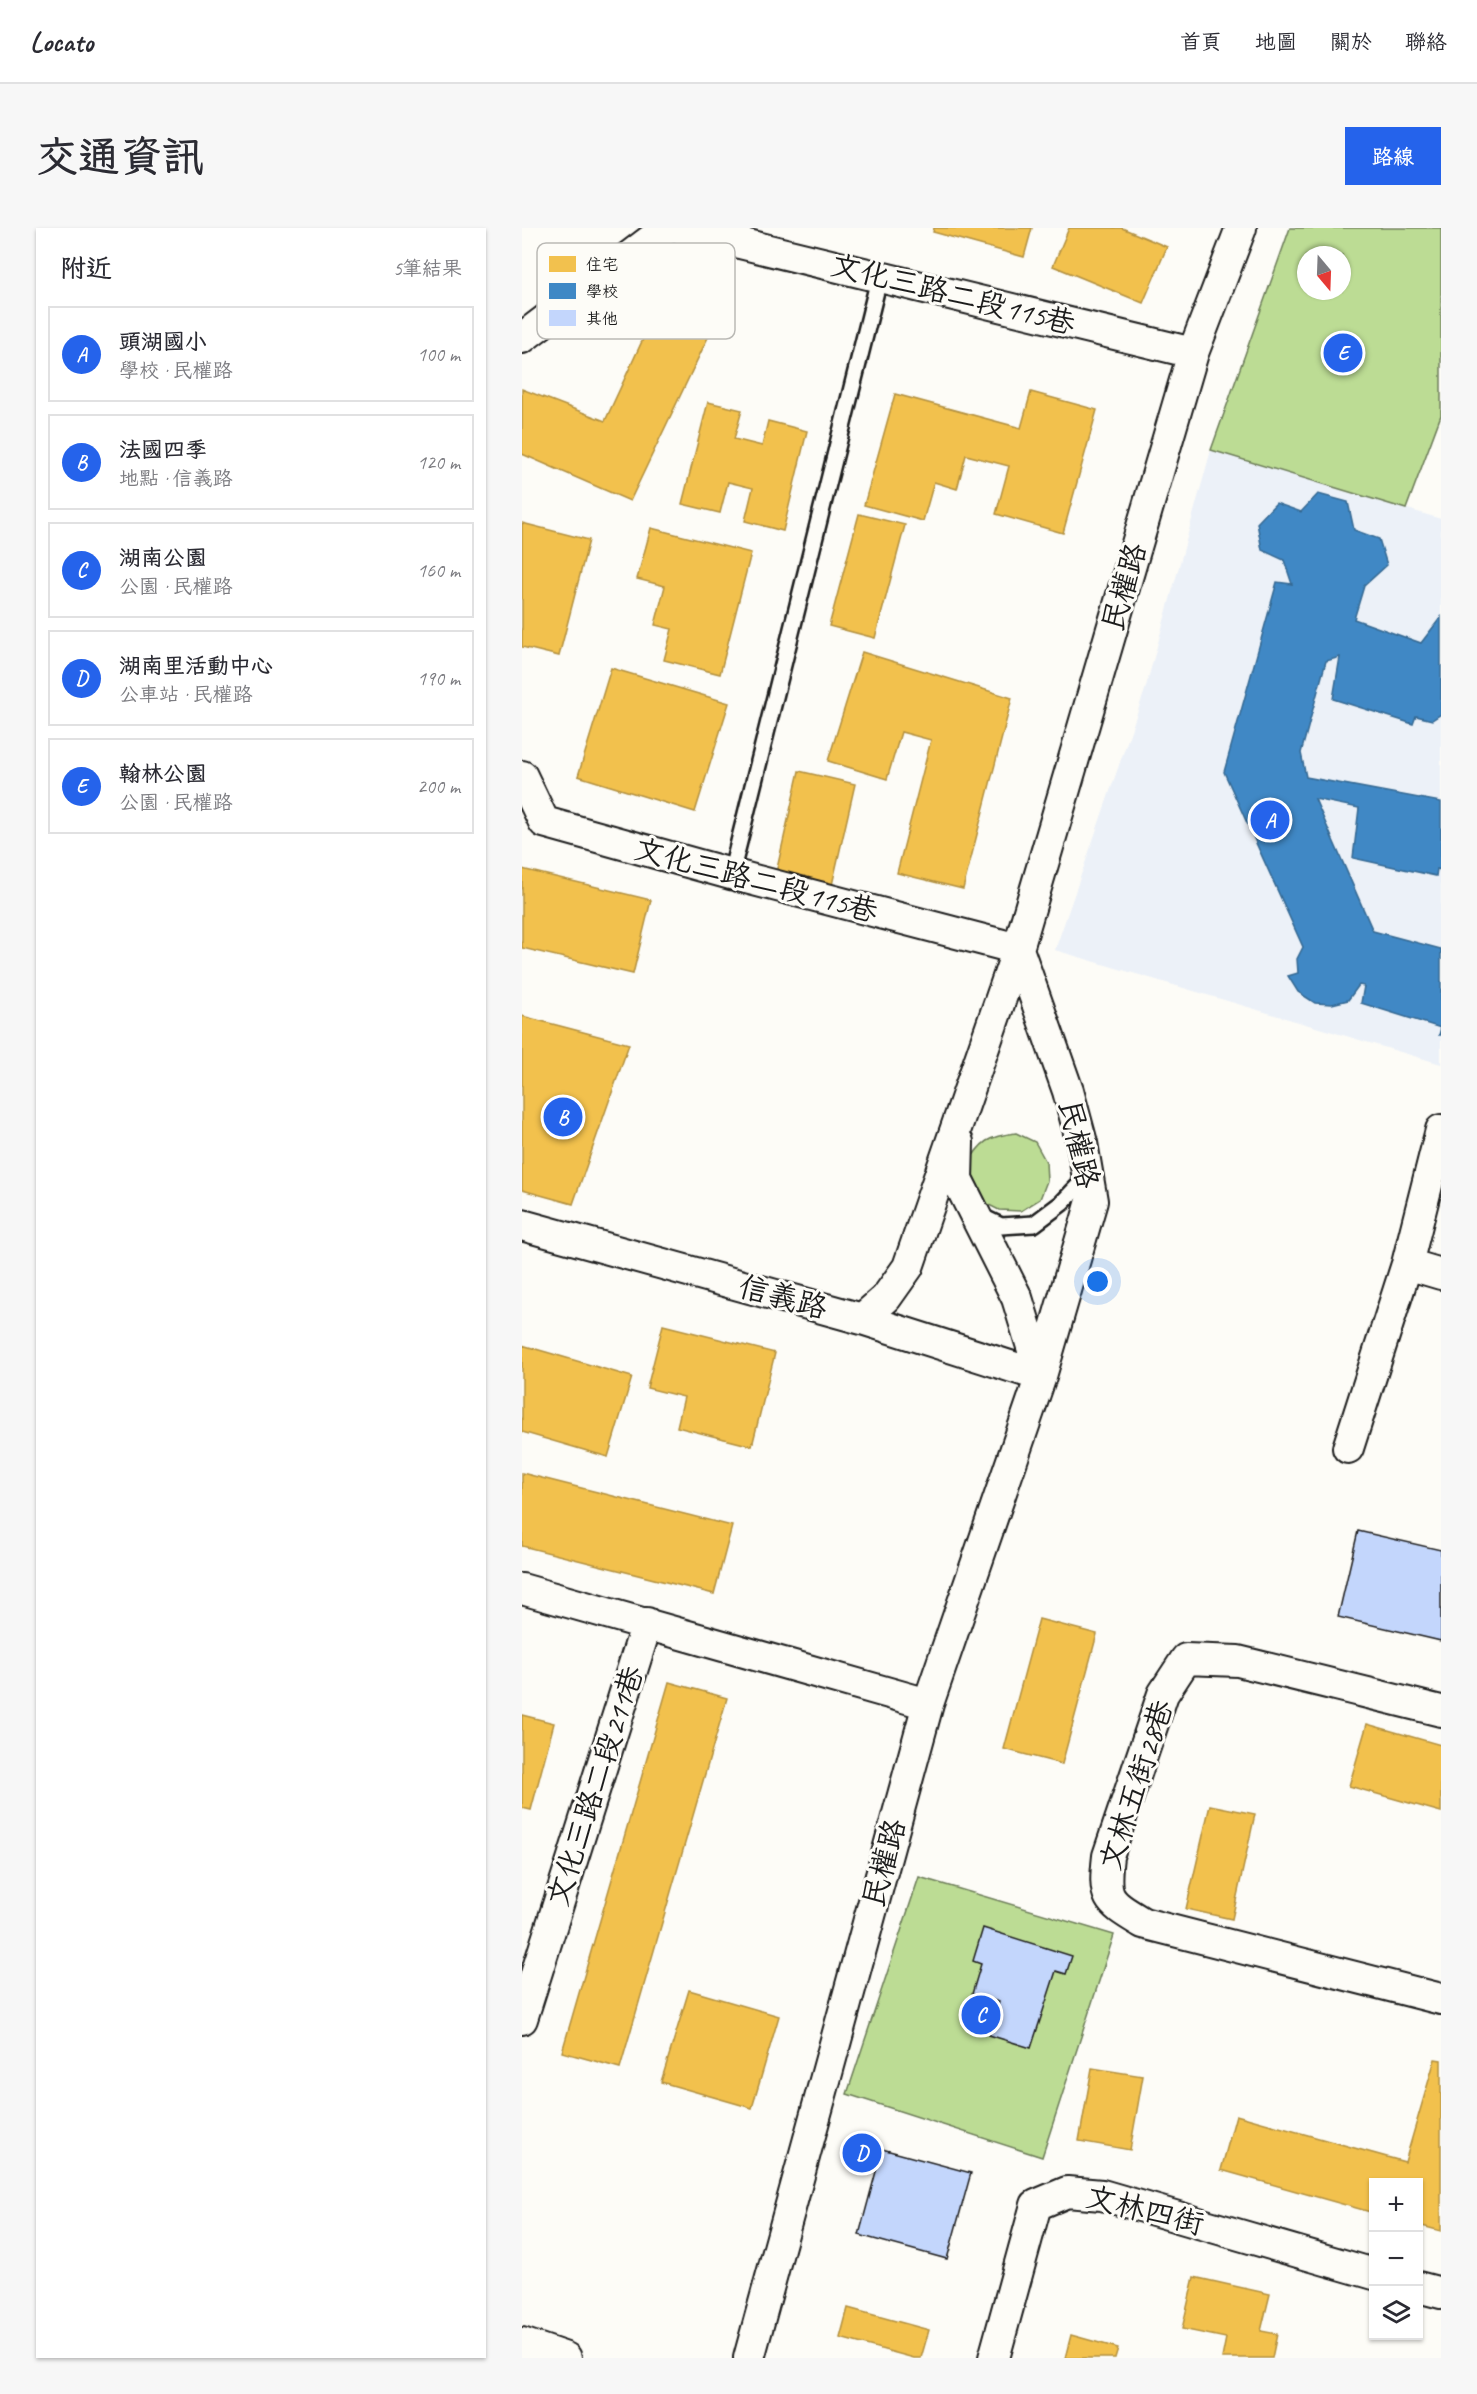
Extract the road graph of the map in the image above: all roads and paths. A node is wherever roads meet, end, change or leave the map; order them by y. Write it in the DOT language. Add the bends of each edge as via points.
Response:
graph roads {
  1 [pos="667,228"];
  2 [pos="678,228"];
  3 [pos="1241,228"];
  4 [pos="647,243"];
  5 [pos="880,275"];
  6 [pos="537,327"];
  7 [pos="522,338"];
  8 [pos="1193,353"];
  9 [pos="522,776"];
  10 [pos="731,874"];
  11 [pos="1018,949"];
  12 [pos="959,1116"];
  13 [pos="1441,1130"];
  14 [pos="1087,1177"];
  15 [pos="975,1213"];
  16 [pos="522,1225"];
  17 [pos="1407,1264"];
  18 [pos="1441,1274"];
  19 [pos="862,1319"];
  20 [pos="1041,1376"];
  21 [pos="1348,1448"];
  22 [pos="522,1589"];
  23 [pos="647,1623"];
  24 [pos="928,1704"];
  25 [pos="1441,1711"];
  26 [pos="1441,1999"];
  27 [pos="522,2019"];
  28 [pos="1369,2273"];
  29 [pos="1423,2288"];
  30 [pos="1441,2293"];
  31 [pos="522,2343"];
  32 [pos="566,2358"];
  33 [pos="748,2358"];
  34 [pos="994,2358"];
  1 -- 4 [label="street"];
  2 -- 5 [label="street, 文化三路二段115巷"];
  3 -- 8 [label="street, 民權路"];
  5 -- 8 [label="street, 文化三路二段115巷"];
  5 -- 10 [label="lane"];
  6 -- 7 [label="street"];
  8 -- 11 [label="street, 民權路"];
  9 -- 10 [label="street, 文化三路二段115巷" via="544,822"];
  10 -- 11 [label="street, 文化三路二段115巷"];
  11 -- 12 [label="street, 民權路"];
  11 -- 14 [label="street, 民權路" via="1068,1091"];
  12 -- 15 [label="street, 民權路" via="957,1179"];
  12 -- 19 [label="street, 民權路" via="908,1267 886,1298"];
  13 -- 17 [label="street"];
  14 -- 15 [label="lane" via="1034,1224 1001,1226"];
  14 -- 20 [label="street, 民權路" via="1092,1201"];
  15 -- 20 [label="street, 民權路" via="1017,1298"];
  16 -- 19 [label="street, 信義路"];
  17 -- 18 [label="street"];
  17 -- 21 [label="street"];
  19 -- 20 [label="street, 信義路"];
  20 -- 24 [label="street, 民權路"];
  22 -- 23 [label="street, 文化三路二段211巷"];
  23 -- 24 [label="street, 文化三路二段211巷"];
  23 -- 27 [label="street, 文化三路二段211巷"];
  24 -- 33 [label="street, 民權路"];
  25 -- 26 [label="street, 文林五街28巷" via="1238,1661 1185,1659 1163,1694 1108,1856 1104,1884 1113,1905 1143,1923"];
  28 -- 34 [label="street, 文林四街" via="1102,2195 1067,2192 1036,2205"];
  29 -- 30 [label="street"];
  31 -- 32 [label="street"];
}
